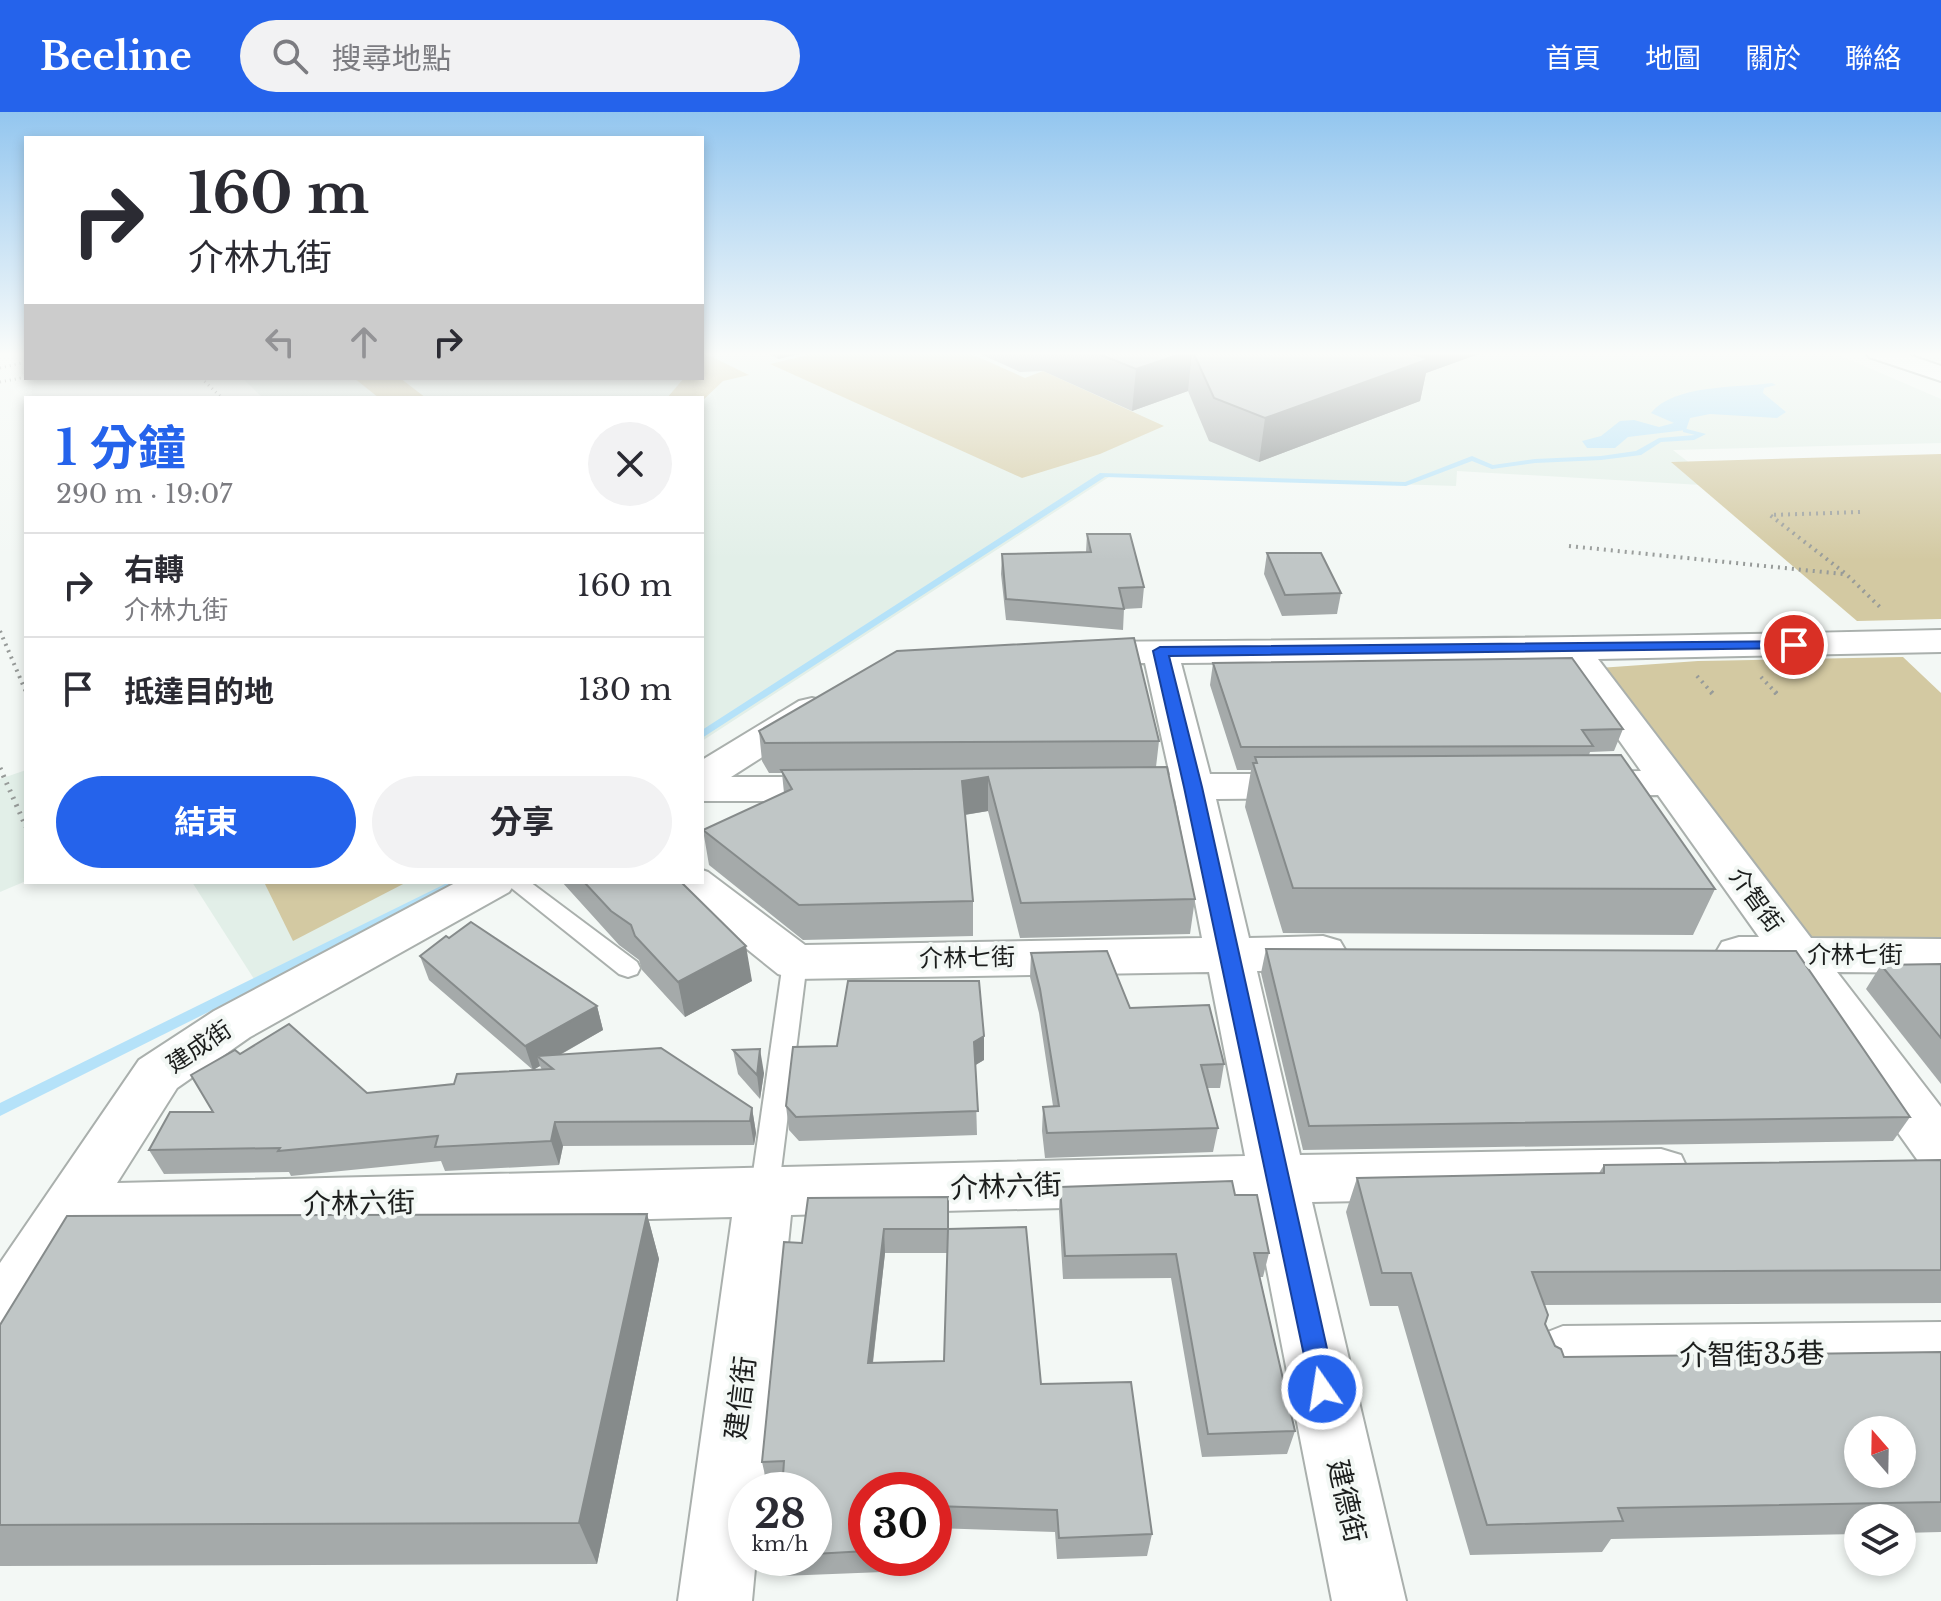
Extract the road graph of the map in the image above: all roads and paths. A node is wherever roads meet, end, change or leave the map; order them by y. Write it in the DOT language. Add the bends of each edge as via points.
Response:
graph roads {
  1 [pos="1860,512"];
  2 [pos="1569,546"];
  3 [pos="1846,574"];
  4 [pos="0,631"];
  5 [pos="1572,649"];
  6 [pos="1933,649"];
  7 [pos="1160,651"];
  8 [pos="1036,654"];
  9 [pos="24,687"];
  10 [pos="836,695"];
  11 [pos="0,768"];
  12 [pos="704,776"];
  13 [pos="1673,783"];
  14 [pos="1545,784"];
  15 [pos="1353,786"];
  16 [pos="1193,787"];
  17 [pos="1133,788"];
  18 [pos="704,789"];
  19 [pos="874,789"];
  20 [pos="24,822"];
  21 [pos="489,884"];
  22 [pos="518,884"];
  23 [pos="695,884"];
  24 [pos="1229,953"];
  25 [pos="1371,953"];
  26 [pos="1701,954"];
  27 [pos="1796,955"];
  28 [pos="1941,956"];
  29 [pos="795,962"];
  30 [pos="628,968"];
  31 [pos="1925,1161"];
  32 [pos="1719,1171"];
  33 [pos="1275,1177"];
  34 [pos="764,1194"];
  35 [pos="72,1209"];
  36 [pos="0,1315"];
  37 [pos="1941,1352"];
  38 [pos="1563,1356"];
  39 [pos="715,1601"];
  40 [pos="1369,1601"];
  1 -- 3 [label="path" via="1770,515"];
  2 -- 3 [label="path"];
  3 -- 6 [label="path"];
  4 -- 9 [label="path"];
  5 -- 6 [label="street"];
  5 -- 7 [label="street"];
  5 -- 13 [label="street, 介智街"];
  7 -- 8 [label="street"];
  7 -- 16 [label="street, 建德街"];
  10 -- 12 [label="street"];
  11 -- 20 [label="path"];
  13 -- 14 [label="street"];
  13 -- 27 [label="street, 介智街"];
  15 -- 16 [label="street"];
  16 -- 17 [label="street"];
  16 -- 24 [label="street, 建德街"];
  18 -- 19 [label="street"];
  21 -- 35 [label="street, 建成街" via="232,1024 158,1074"];
  22 -- 30 [label="lane"];
  23 -- 29 [label="street"];
  24 -- 25 [label="street, 介林七街"];
  24 -- 29 [label="street, 介林七街"];
  24 -- 33 [label="street, 建德街"];
  26 -- 27 [label="street, 介林七街"];
  27 -- 28 [label="street, 介林七街"];
  27 -- 31 [label="street, 介智街"];
  29 -- 34 [label="lane"];
  32 -- 33 [label="street, 介林六街"];
  33 -- 34 [label="street, 介林六街"];
  33 -- 40 [label="street, 建德街"];
  34 -- 35 [label="street, 介林六街"];
  34 -- 39 [label="street, 建信街"];
  35 -- 36 [label="street, 建成街"];
  37 -- 38 [label="street, 介智街35巷"];
}
